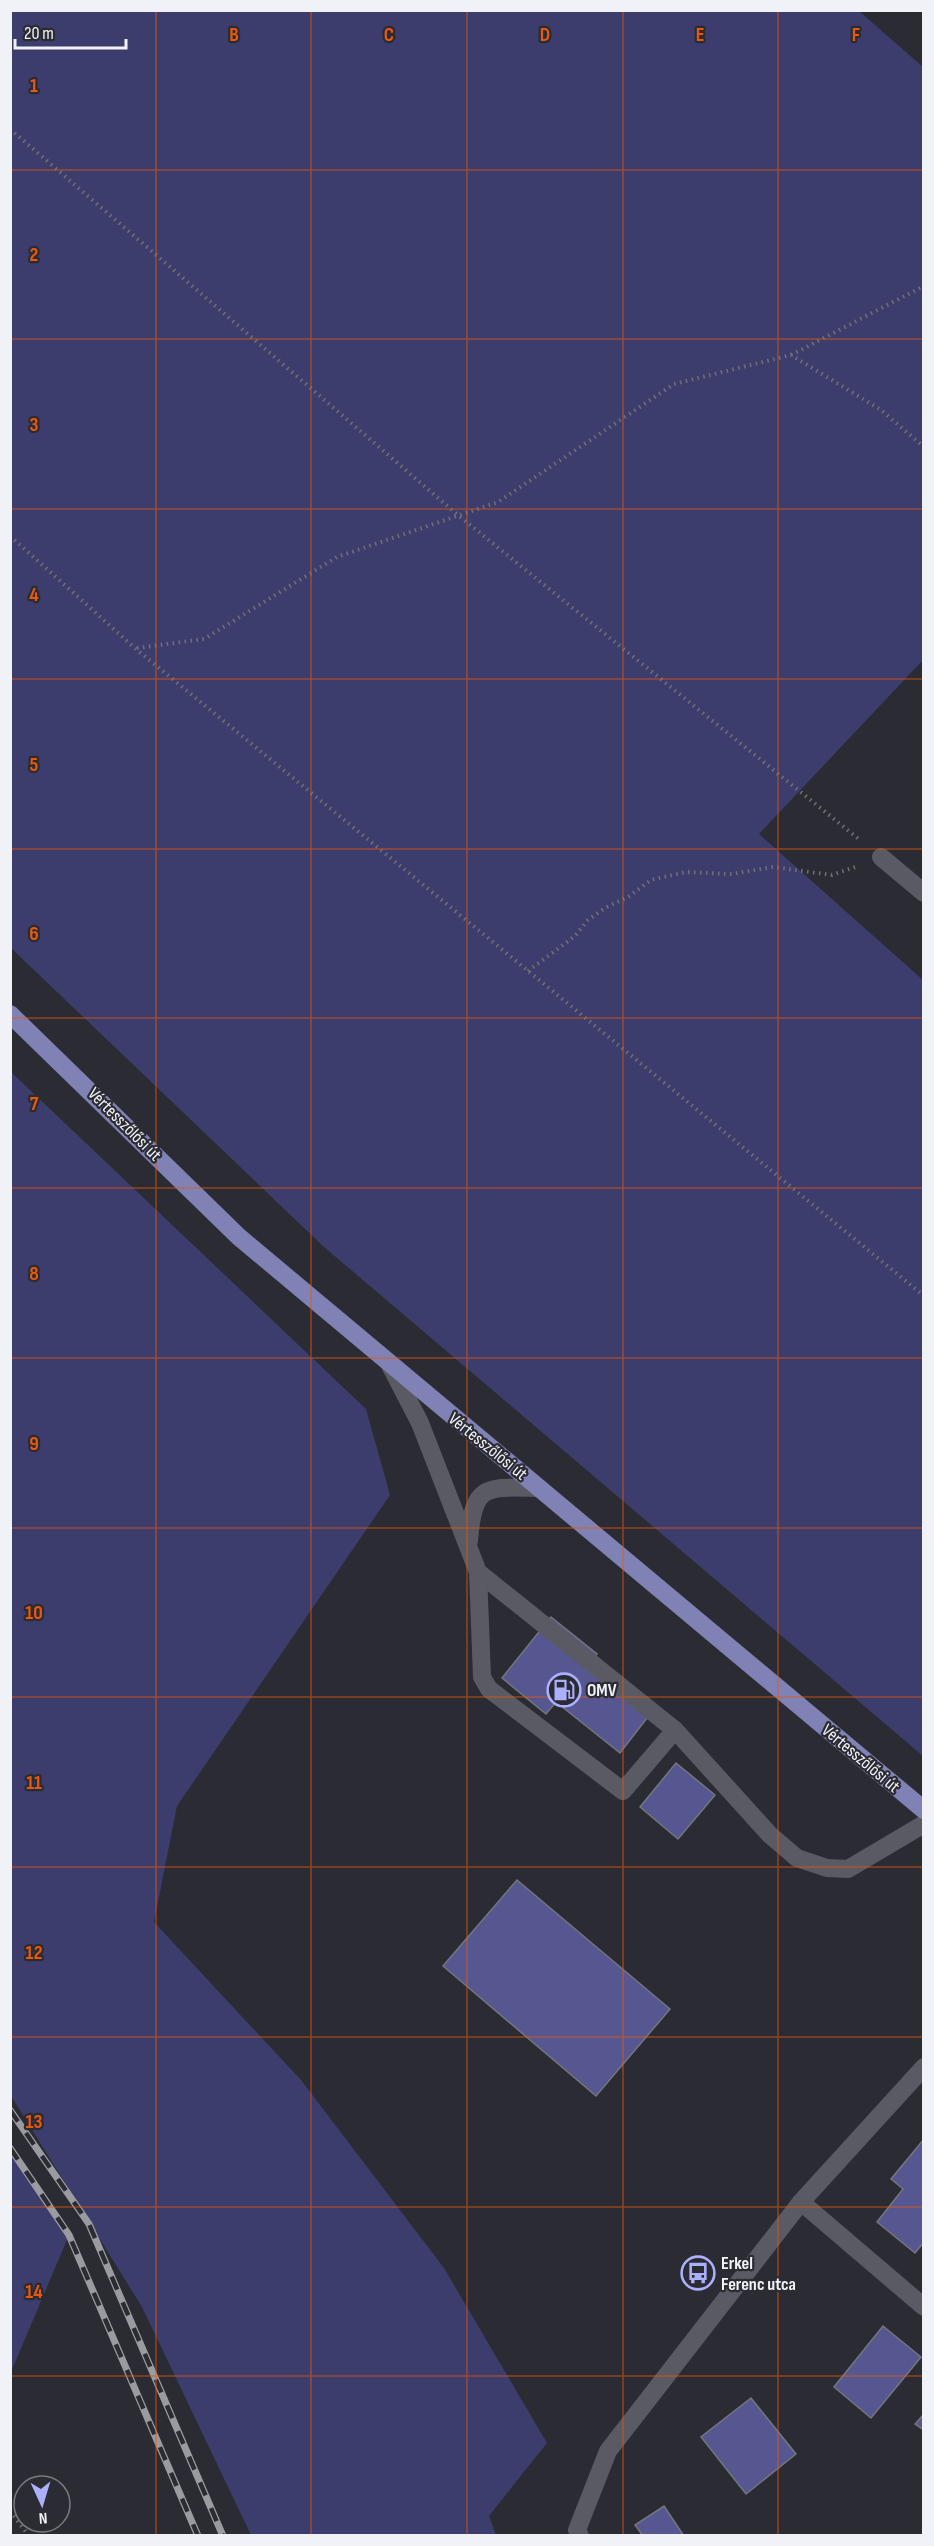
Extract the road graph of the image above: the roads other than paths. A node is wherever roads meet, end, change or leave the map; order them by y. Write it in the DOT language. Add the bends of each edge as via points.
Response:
graph roads {
  1 [pos="881,857"];
  2 [pos="924,893"];
  3 [pos="10,1014"];
  4 [pos="390,1365"];
  5 [pos="539,1488"];
  6 [pos="468,1543"];
  7 [pos="478,1572"];
  8 [pos="675,1730"];
  9 [pos="924,1810"];
  10 [pos="924,1824"];
  11 [pos="924,2067"];
  12 [pos="801,2202"];
  13 [pos="924,2307"];
  14 [pos="579,2533"];
  1 -- 2 [label="street"];
  3 -- 4 [label="main road, Vértesszőlősi út" via="239,1237"];
  4 -- 5 [label="main road, Vértesszőlősi út"];
  4 -- 6 [label="street" via="420,1423"];
  5 -- 6 [label="street" via="497,1487 480,1494 471,1512"];
  5 -- 9 [label="main road, Vértesszőlősi út"];
  6 -- 7 [label="street"];
  7 -- 8 [label="street"];
  7 -- 8 [label="street" via="482,1677 489,1689 623,1791"];
  8 -- 10 [label="street" via="770,1835 797,1858 827,1868 848,1869"];
  11 -- 12 [label="street"];
  12 -- 13 [label="street"];
  12 -- 14 [label="street" via="608,2451"];
}
